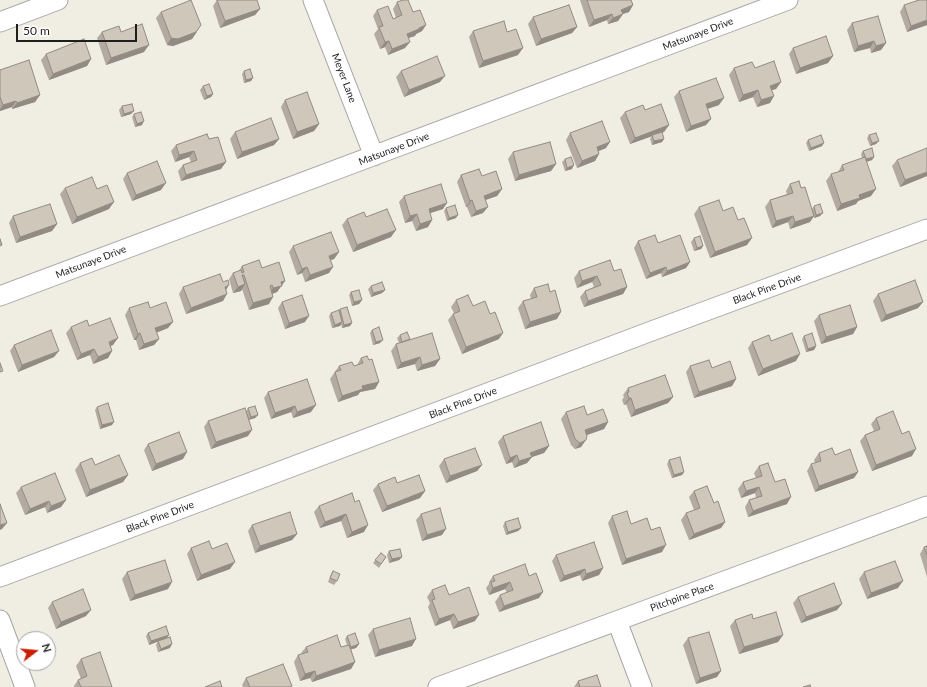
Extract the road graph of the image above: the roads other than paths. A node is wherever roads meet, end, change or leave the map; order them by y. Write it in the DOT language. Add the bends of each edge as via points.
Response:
graph roads {
  1 [pos="58,0"];
  2 [pos="313,0"];
  3 [pos="788,0"];
  4 [pos="0,22"];
  5 [pos="374,156"];
  6 [pos="927,229"];
  7 [pos="0,296"];
  8 [pos="927,506"];
  9 [pos="0,577"];
  10 [pos="0,620"];
  11 [pos="618,621"];
  12 [pos="25,687"];
  13 [pos="438,687"];
  14 [pos="642,687"];
  1 -- 4 [label="street"];
  2 -- 5 [label="street, Meyer Lane"];
  3 -- 5 [label="street, Matsunaye Drive"];
  5 -- 7 [label="street, Matsunaye Drive"];
  6 -- 9 [label="street, Black Pine Drive"];
  8 -- 11 [label="street, Pitchpine Place"];
  10 -- 12 [label="street"];
  11 -- 13 [label="street, Pitchpine Place"];
  11 -- 14 [label="street"];
}
